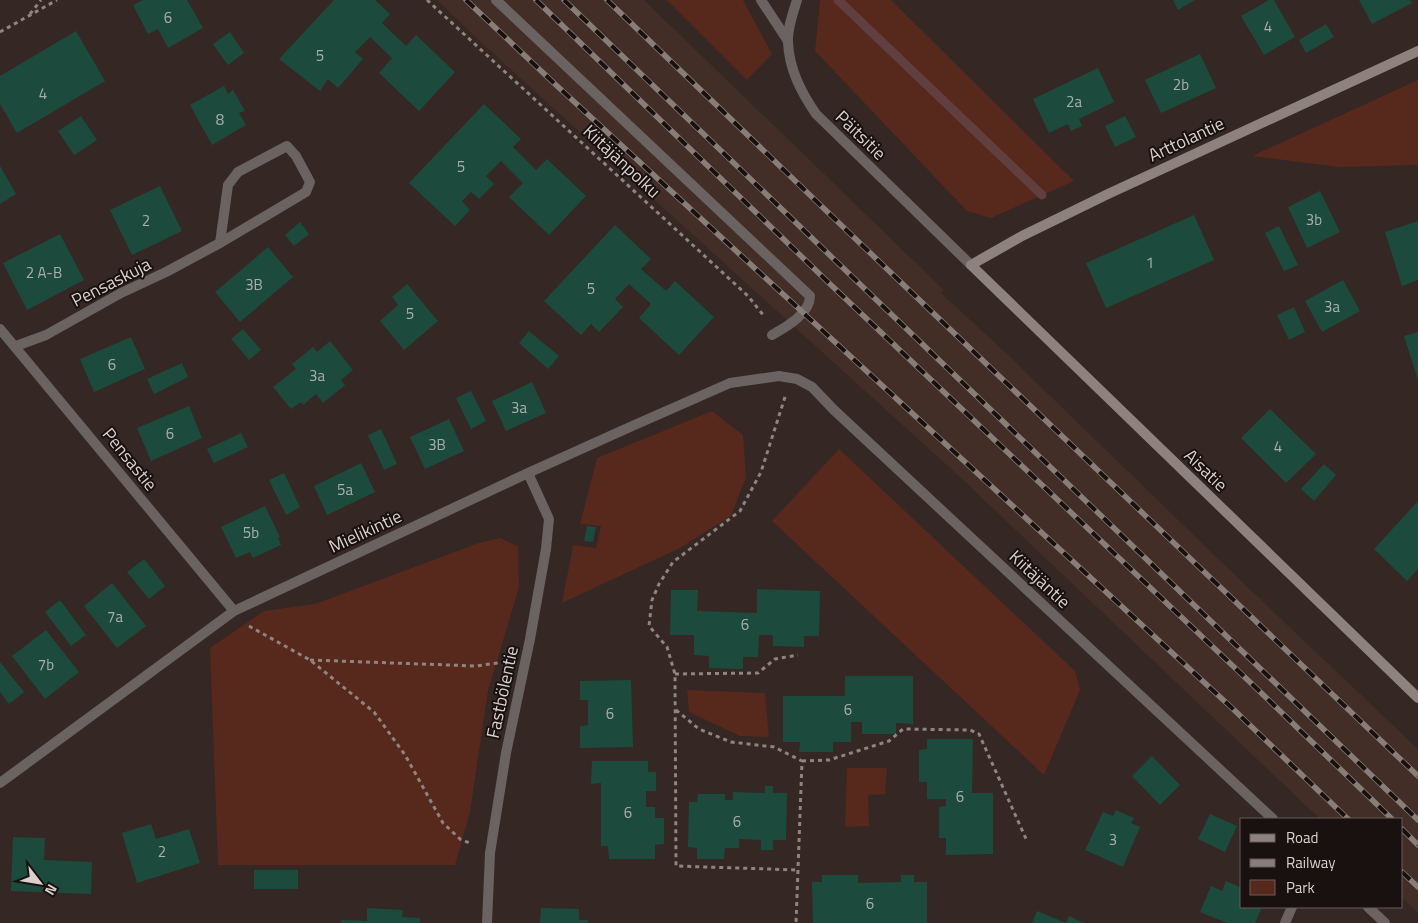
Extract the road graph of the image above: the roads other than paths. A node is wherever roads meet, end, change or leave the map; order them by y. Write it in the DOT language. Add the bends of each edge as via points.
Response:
graph roads {
  1 [pos="496,0"];
  2 [pos="761,0"];
  3 [pos="796,0"];
  4 [pos="788,41"];
  5 [pos="1418,51"];
  6 [pos="220,243"];
  7 [pos="971,265"];
  8 [pos="0,329"];
  9 [pos="772,335"];
  10 [pos="16,346"];
  11 [pos="779,376"];
  12 [pos="528,472"];
  13 [pos="234,612"];
  14 [pos="1418,698"];
  15 [pos="0,783"];
  16 [pos="1272,818"];
  17 [pos="1292,908"];
  18 [pos="1369,908"];
  19 [pos="487,923"];
  20 [pos="1285,923"];
  21 [pos="1385,923"];
  1 -- 9 [label="street" via="810,296 803,312"];
  2 -- 4 [label="street"];
  3 -- 4 [label="street, Päitsitie"];
  4 -- 7 [label="street, Päitsitie" via="792,67 801,91 816,114"];
  5 -- 7 [label="street, Arttolantie" via="1100,198"];
  6 -- 6 [label="street, Pensaskuja" via="306,192 310,182 287,146 238,172 228,184"];
  6 -- 10 [label="street, Pensaskuja" via="46,335"];
  7 -- 14 [label="street, Aisatie"];
  8 -- 10 [label="street, Pensastie"];
  10 -- 13 [label="street, Pensastie"];
  11 -- 12 [label="street, Mielikintie" via="730,383"];
  11 -- 16 [label="street, Kiitäjäntie" via="797,378 812,387"];
  12 -- 13 [label="street, Mielikintie"];
  12 -- 19 [label="street, Fastbölentie" via="549,519 490,853"];
  13 -- 15 [label="street, Mielikintie"];
  17 -- 20 [label="street"];
  18 -- 21 [label="street"];
}
